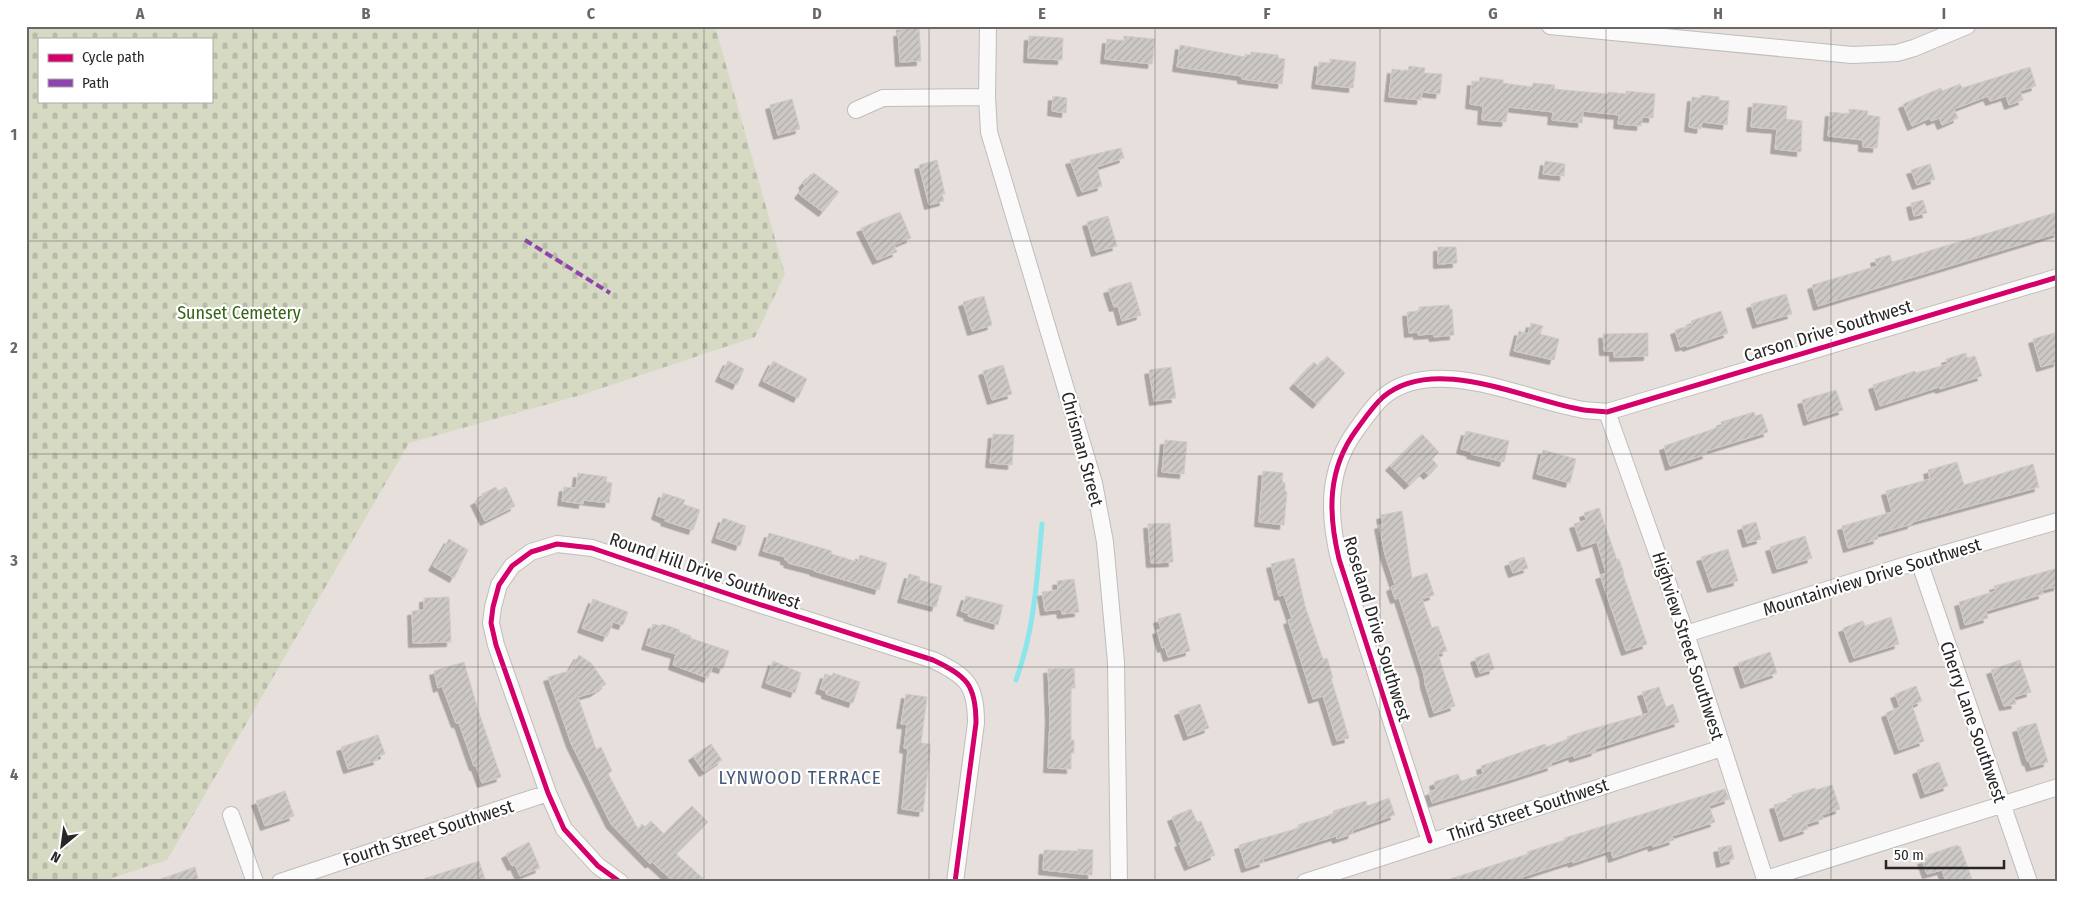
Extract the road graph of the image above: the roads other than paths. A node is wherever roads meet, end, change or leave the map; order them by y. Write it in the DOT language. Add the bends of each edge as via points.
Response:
graph roads {
  1 [pos="988,26"];
  2 [pos="1550,26"];
  3 [pos="1968,26"];
  4 [pos="987,97"];
  5 [pos="856,110"];
  6 [pos="2058,277"];
  7 [pos="1607,412"];
  8 [pos="2058,521"];
  9 [pos="1919,561"];
  10 [pos="1686,634"];
  11 [pos="1722,748"];
  12 [pos="2058,787"];
  13 [pos="548,793"];
  14 [pos="2001,804"];
  15 [pos="231,815"];
  16 [pos="1430,841"];
  17 [pos="1766,880"];
  18 [pos="256,882"];
  19 [pos="280,882"];
  20 [pos="620,882"];
  21 [pos="955,882"];
  22 [pos="1119,882"];
  23 [pos="1305,882"];
  24 [pos="2029,882"];
  1 -- 4 [label="street, Chrisman Street"];
  2 -- 3 [label="street" via="1852,55 1906,50"];
  4 -- 5 [label="street" via="883,98"];
  4 -- 22 [label="street, Chrisman Street" via="989,132 1094,483 1105,542 1116,662"];
  6 -- 7 [label="street, Carson Drive Southwest"];
  7 -- 10 [label="street, Highview Street Southwest"];
  7 -- 16 [label="street, Roseland Drive Southwest" via="1584,410 1468,380 1434,379 1406,385 1384,396 1341,455 1332,489 1332,528 1339,559"];
  8 -- 9 [label="street, Mountainview Drive Southwest"];
  9 -- 10 [label="street, Mountainview Drive Southwest"];
  9 -- 14 [label="street, Cherry Lane Southwest"];
  10 -- 11 [label="street, Highview Street Southwest"];
  11 -- 16 [label="street, Third Street Southwest"];
  11 -- 17 [label="street, Highview Street Southwest"];
  12 -- 14 [label="street"];
  13 -- 19 [label="street, Fourth Street Southwest"];
  13 -- 20 [label="street, Round Hill Drive Southwest" via="564,829 598,866"];
  13 -- 21 [label="street, Round Hill Drive Southwest" via="491,623 499,585 512,566 531,552 557,544 592,548 955,670 969,684 976,702"];
  14 -- 17 [label="street"];
  14 -- 24 [label="street, Cherry Lane Southwest"];
  15 -- 18 [label="street"];
  16 -- 23 [label="street, Third Street Southwest"];
}
